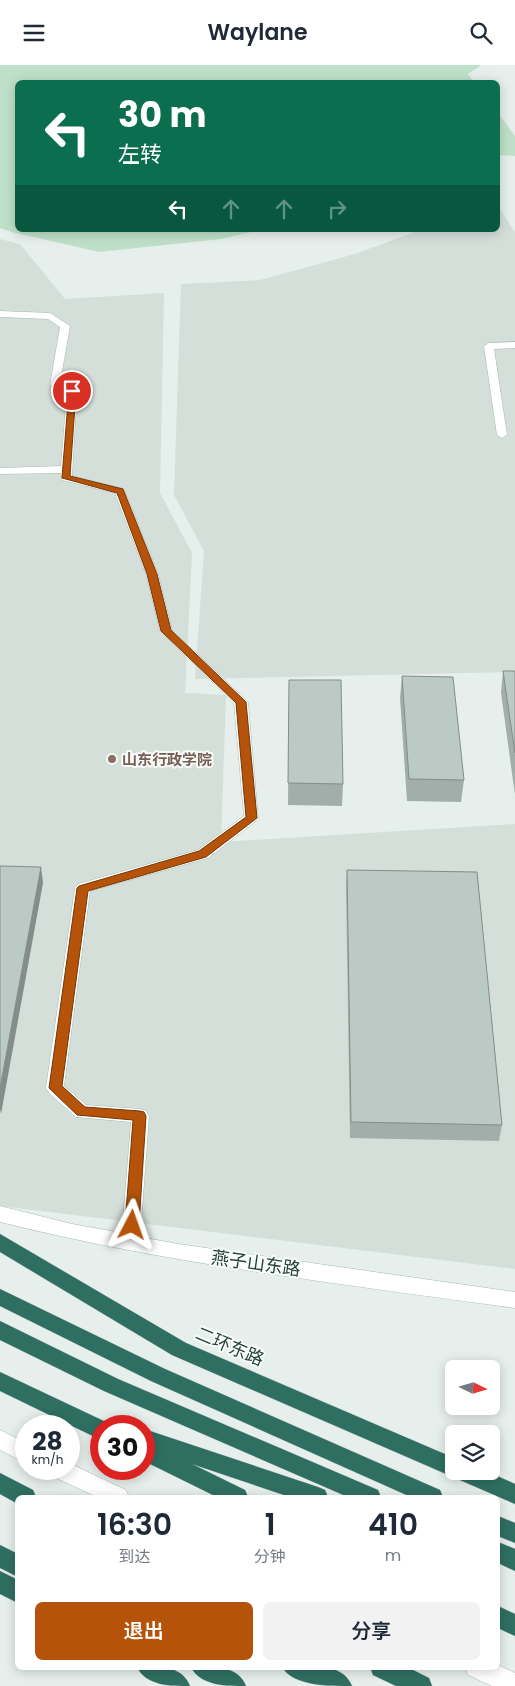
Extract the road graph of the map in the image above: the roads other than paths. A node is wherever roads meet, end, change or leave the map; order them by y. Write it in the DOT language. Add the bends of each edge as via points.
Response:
graph roads {
  1 [pos="0,314"];
  2 [pos="515,345"];
  3 [pos="502,435"];
  4 [pos="67,469"];
  5 [pos="0,471"];
  6 [pos="0,1214"];
  7 [pos="0,1242"];
  8 [pos="130,1243"];
  9 [pos="0,1297"];
  10 [pos="515,1300"];
  11 [pos="0,1330"];
  12 [pos="0,1381"];
  13 [pos="52,1406"];
  14 [pos="90,1419"];
  15 [pos="90,1425"];
  16 [pos="0,1440"];
  17 [pos="155,1442"];
  18 [pos="15,1448"];
  19 [pos="155,1456"];
  20 [pos="445,1464"];
  21 [pos="80,1479"];
  22 [pos="483,1480"];
  23 [pos="0,1483"];
  24 [pos="0,1491"];
  25 [pos="515,1494"];
  26 [pos="22,1495"];
  27 [pos="115,1495"];
  28 [pos="234,1495"];
  29 [pos="312,1495"];
  30 [pos="366,1495"];
  31 [pos="428,1495"];
  32 [pos="15,1498"];
  33 [pos="500,1527"];
  34 [pos="515,1533"];
  35 [pos="500,1554"];
  36 [pos="0,1556"];
  37 [pos="500,1558"];
  38 [pos="515,1562"];
  39 [pos="15,1564"];
  40 [pos="0,1582"];
  41 [pos="15,1590"];
  42 [pos="500,1618"];
  43 [pos="515,1625"];
  44 [pos="153,1670"];
  45 [pos="207,1670"];
  46 [pos="297,1670"];
  47 [pos="315,1670"];
  48 [pos="387,1670"];
  49 [pos="482,1670"];
  50 [pos="515,1685"];
  51 [pos="179,1686"];
  52 [pos="235,1686"];
  53 [pos="317,1686"];
  54 [pos="341,1686"];
  55 [pos="421,1686"];
  1 -- 4 [label="street" via="50,316 65,326 55,385 72,391"];
  2 -- 3 [label="street" via="489,346"];
  4 -- 5 [label="street"];
  4 -- 8 [label="street" via="66,478 120,491 152,574 166,631 241,702 251,818 202,854 83,888 55,1088 82,1112 140,1116"];
  6 -- 8 [label="street, 燕子山东路"];
  7 -- 20 [label="highway, 二环东路" via="179,1349"];
  8 -- 10 [label="street, 燕子山东路" via="178,1253"];
  9 -- 31 [label="highway" via="158,1375"];
  11 -- 30 [label="highway" via="111,1385"];
  12 -- 13 [label="highway"];
  13 -- 14 [label="highway"];
  13 -- 15 [label="highway"];
  16 -- 18 [label="street"];
  17 -- 29 [label="highway"];
  19 -- 28 [label="highway"];
  21 -- 27 [label="street"];
  22 -- 25 [label="highway"];
  23 -- 26 [label="highway"];
  24 -- 32 [label="highway"];
  33 -- 34 [label="highway"];
  35 -- 38 [label="highway"];
  36 -- 39 [label="highway"];
  37 -- 38 [label="highway"];
  40 -- 41 [label="highway"];
  42 -- 43 [label="highway"];
  44 -- 51 [label="highway"];
  45 -- 52 [label="highway"];
  46 -- 53 [label="highway"];
  47 -- 54 [label="highway"];
  48 -- 55 [label="highway"];
  49 -- 50 [label="street"];
}
